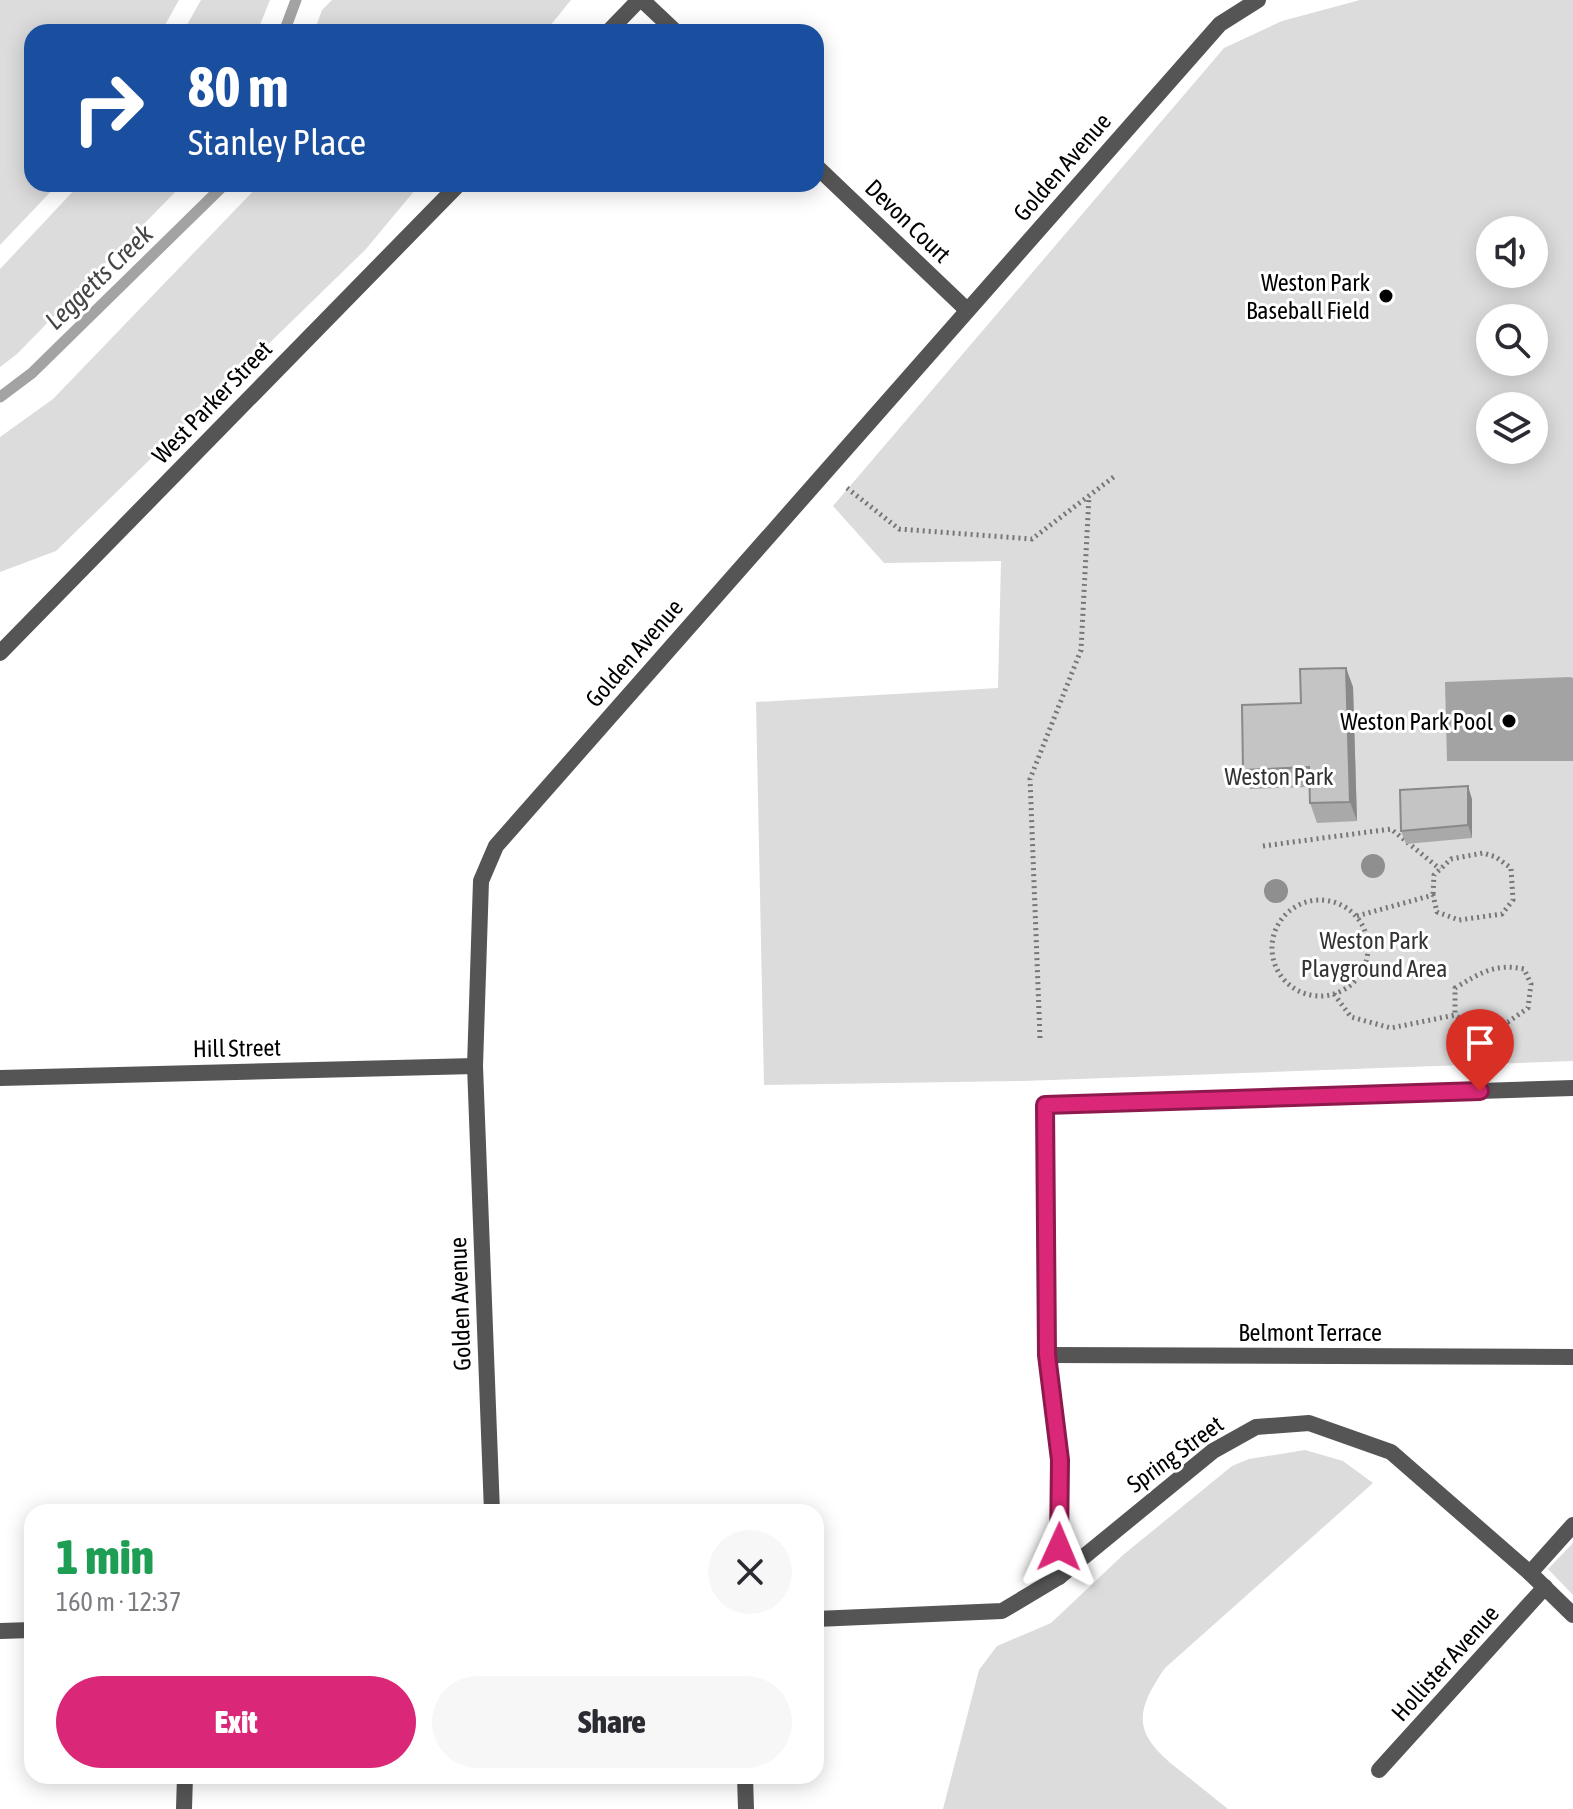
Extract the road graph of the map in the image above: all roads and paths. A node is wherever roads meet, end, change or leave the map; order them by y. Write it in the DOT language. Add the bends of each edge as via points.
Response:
graph roads {
  1 [pos="641,0"];
  2 [pos="1258,0"];
  3 [pos="616,24"];
  4 [pos="667,24"];
  5 [pos="824,174"];
  6 [pos="451,192"];
  7 [pos="967,310"];
  8 [pos="1115,476"];
  9 [pos="837,479"];
  10 [pos="1089,496"];
  11 [pos="0,653"];
  12 [pos="1263,846"];
  13 [pos="1440,869"];
  14 [pos="1433,895"];
  15 [pos="1357,916"];
  16 [pos="1334,994"];
  17 [pos="1455,1015"];
  18 [pos="1040,1038"];
  19 [pos="475,1066"];
  20 [pos="0,1078"];
  21 [pos="1573,1088"];
  22 [pos="1047,1355"];
  23 [pos="1573,1357"];
  24 [pos="492,1504"];
  25 [pos="1573,1525"];
  26 [pos="1530,1573"];
  27 [pos="1059,1577"];
  28 [pos="1545,1587"];
  29 [pos="1573,1615"];
  30 [pos="824,1619"];
  31 [pos="24,1630"];
  32 [pos="0,1631"];
  33 [pos="1379,1770"];
  34 [pos="185,1784"];
  35 [pos="745,1784"];
  36 [pos="184,1809"];
  37 [pos="746,1809"];
  1 -- 3 [label="street"];
  1 -- 4 [label="street"];
  2 -- 7 [label="street, Golden Avenue" via="1220,24"];
  5 -- 7 [label="street, Devon Court"];
  6 -- 11 [label="street, West Parker Street"];
  7 -- 19 [label="street, Golden Avenue" via="496,846 481,881"];
  8 -- 10 [label="path"];
  9 -- 10 [label="path" via="899,529 1032,539"];
  10 -- 18 [label="path" via="1081,650 1030,779"];
  12 -- 13 [label="path" via="1391,829"];
  13 -- 14 [label="path" via="1434,875"];
  13 -- 14 [label="path" via="1451,859 1483,853 1496,857 1511,868 1513,900 1502,914 1459,920 1437,912"];
  14 -- 15 [label="path"];
  15 -- 16 [label="path" via="1368,936 1369,952 1355,982"];
  15 -- 16 [label="path" via="1334,901 1318,899 1289,911 1273,936 1275,966 1283,980 1309,995"];
  16 -- 17 [label="path" via="1351,1017 1391,1028"];
  17 -- 17 [label="path" via="1472,1027 1508,1022 1528,1008 1531,984 1524,969 1507,966 1455,988"];
  19 -- 20 [label="street, Hill Street"];
  19 -- 24 [label="street, Golden Avenue"];
  21 -- 22 [label="street" via="1045,1105"];
  22 -- 23 [label="street, Belmont Terrace"];
  22 -- 27 [label="street" via="1060,1460"];
  25 -- 26 [label="street"];
  26 -- 27 [label="street, Spring Street" via="1391,1452 1309,1423 1256,1427 1213,1451"];
  26 -- 28 [label="street, Spring Street"];
  27 -- 30 [label="street, Spring Street" via="1002,1611"];
  28 -- 29 [label="street, Spring Street"];
  28 -- 33 [label="street, Hollister Avenue"];
  31 -- 32 [label="street"];
  34 -- 36 [label="street"];
  35 -- 37 [label="street"];
}
